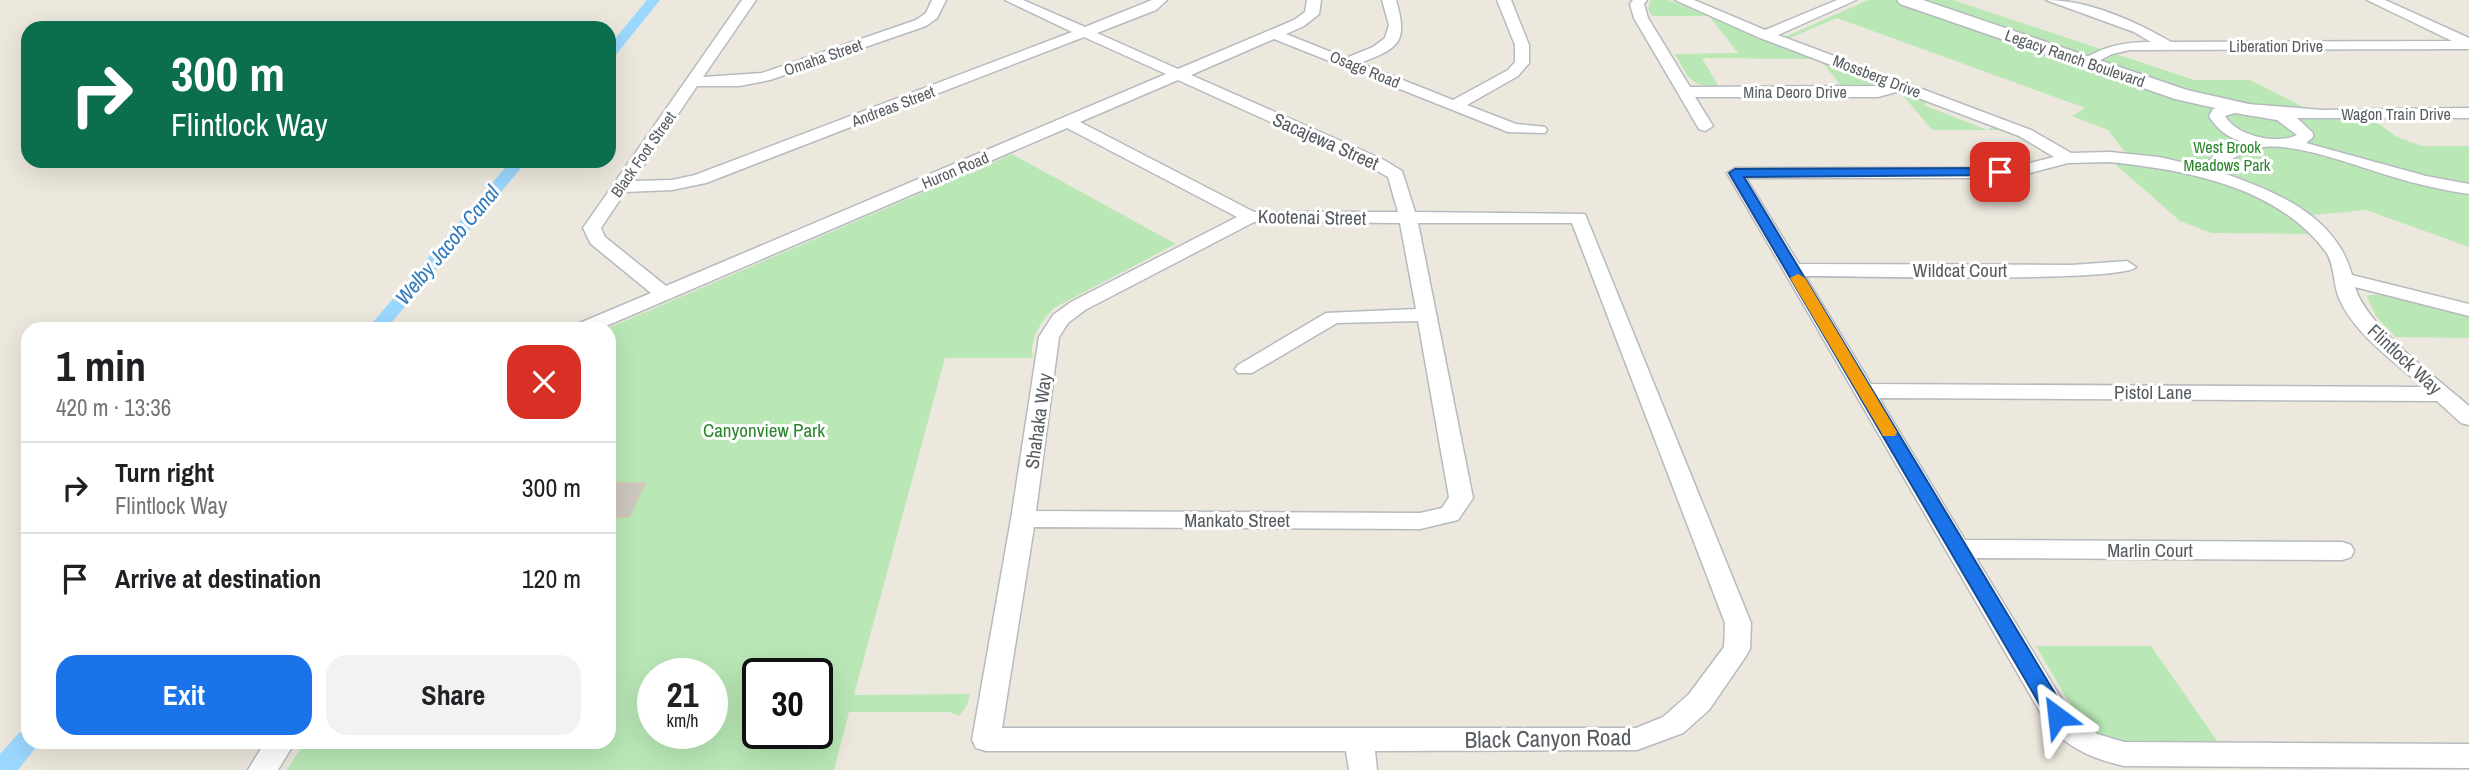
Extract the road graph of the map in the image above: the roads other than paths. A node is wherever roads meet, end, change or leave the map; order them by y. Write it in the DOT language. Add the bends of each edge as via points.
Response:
graph roads {
  1 [pos="748,0"];
  2 [pos="939,0"];
  3 [pos="1012,0"];
  4 [pos="1160,0"];
  5 [pos="1314,0"];
  6 [pos="1389,0"];
  7 [pos="1504,0"];
  8 [pos="1640,0"];
  9 [pos="1682,0"];
  10 [pos="1849,0"];
  11 [pos="1884,0"];
  12 [pos="1906,0"];
  13 [pos="2053,0"];
  14 [pos="2374,0"];
  15 [pos="1085,33"];
  16 [pos="1274,34"];
  17 [pos="1765,35"];
  18 [pos="2469,44"];
  19 [pos="2169,46"];
  20 [pos="1348,62"];
  21 [pos="2087,63"];
  22 [pos="1180,75"];
  23 [pos="693,82"];
  24 [pos="1903,86"];
  25 [pos="1685,92"];
  26 [pos="1455,105"];
  27 [pos="2251,109"];
  28 [pos="2469,113"];
  29 [pos="2322,115"];
  30 [pos="1068,122"];
  31 [pos="2219,122"];
  32 [pos="1705,126"];
  33 [pos="2302,129"];
  34 [pos="1539,130"];
  35 [pos="2273,143"];
  36 [pos="2222,156"];
  37 [pos="2347,157"];
  38 [pos="2068,158"];
  39 [pos="2207,173"];
  40 [pos="620,187"];
  41 [pos="2469,189"];
  42 [pos="1251,217"];
  43 [pos="1408,218"];
  44 [pos="1579,218"];
  45 [pos="2127,267"];
  46 [pos="1793,270"];
  47 [pos="2346,279"];
  48 [pos="663,293"];
  49 [pos="2469,310"];
  50 [pos="1425,315"];
  51 [pos="598,322"];
  52 [pos="1245,369"];
  53 [pos="1865,391"];
  54 [pos="2441,394"];
  55 [pos="2469,418"];
  56 [pos="1450,514"];
  57 [pos="1023,519"];
  58 [pos="1958,549"];
  59 [pos="2342,551"];
  60 [pos="1359,739"];
  61 [pos="986,740"];
  62 [pos="276,749"];
  63 [pos="2469,756"];
  64 [pos="262,770"];
  65 [pos="1363,770"];
  1 -- 23 [label="street, Black Foot Street"];
  2 -- 23 [label="street, Omaha Street" via="932,15 921,23 765,77"];
  3 -- 15 [label="street, Sacajewa Street"];
  4 -- 15 [label="street, Andreas Street"];
  5 -- 16 [label="street, Huron Road" via="1312,15"];
  6 -- 20 [label="street" via="1396,26 1392,39"];
  7 -- 26 [label="street" via="1522,45 1522,63 1513,73"];
  8 -- 25 [label="street" via="1641,18"];
  9 -- 17 [label="street, Mossberg Drive"];
  10 -- 17 [label="street"];
  11 -- 31 [label="street, Legacy Ranch Boulevard" via="2176,100"];
  12 -- 21 [label="street, Legacy Ranch Boulevard"];
  13 -- 19 [label="street" via="2139,29"];
  14 -- 18 [label="street"];
  15 -- 22 [label="street, Sacajewa Street"];
  15 -- 40 [label="street, Andreas Street" via="701,179 673,186"];
  16 -- 20 [label="street, Osage Road"];
  16 -- 22 [label="street, Huron Road"];
  17 -- 24 [label="street, Mossberg Drive"];
  18 -- 19 [label="street, Liberation Drive"];
  19 -- 21 [label="street, Liberation Drive" via="2115,48"];
  20 -- 26 [label="street, Osage Road"];
  21 -- 27 [label="street, Legacy Ranch Boulevard" via="2182,95"];
  22 -- 30 [label="street, Huron Road"];
  22 -- 43 [label="street, Sacajewa Street" via="1389,170 1396,175"];
  23 -- 40 [label="street, Black Foot Street"];
  24 -- 25 [label="street, Mina Deoro Drive" via="1867,93"];
  24 -- 38 [label="street, Mossberg Drive" via="2025,133"];
  25 -- 32 [label="street"];
  26 -- 34 [label="street, Osage Road" via="1514,129"];
  27 -- 29 [label="street, Wagon Train Drive"];
  27 -- 31 [label="street" via="2219,112"];
  27 -- 33 [label="street" via="2280,116"];
  28 -- 29 [label="street, Wagon Train Drive"];
  29 -- 33 [label="street, Wagon Train Drive"];
  30 -- 42 [label="street, Kootenai Street"];
  30 -- 48 [label="street, Huron Road"];
  31 -- 35 [label="street" via="2238,134"];
  31 -- 36 [label="street" via="2225,136"];
  33 -- 35 [label="street, Wagon Train Drive" via="2305,137 2301,141"];
  33 -- 37 [label="street"];
  35 -- 36 [label="street"];
  35 -- 37 [label="street"];
  36 -- 39 [label="street"];
  37 -- 41 [label="street" via="2424,181"];
  38 -- 39 [label="street, Flintlock Way" via="2132,158"];
  38 -- 46 [label="street, Flintlock Way" via="2022,170 1978,173 1735,173"];
  39 -- 47 [label="street, Flintlock Way" via="2290,208 2327,240"];
  40 -- 48 [label="street, Black Foot Street" via="592,228 597,240"];
  42 -- 43 [label="street, Kootenai Street"];
  42 -- 57 [label="street, Shahaka Way" via="1060,319 1049,337"];
  43 -- 44 [label="street, Kootenai Street"];
  43 -- 50 [label="street, Sacajewa Street"];
  44 -- 60 [label="street, Black Canyon Road" via="1738,623 1737,649 1699,702 1673,725 1637,739"];
  45 -- 46 [label="street, Wildcat Court"];
  46 -- 53 [label="street"];
  47 -- 49 [label="street"];
  47 -- 54 [label="street, Flintlock Way" via="2349,299 2367,325"];
  48 -- 51 [label="street, Huron Road"];
  50 -- 52 [label="street" via="1333,317"];
  50 -- 56 [label="street, Sacajewa Street" via="1461,498"];
  53 -- 54 [label="street, Pistol Lane"];
  53 -- 58 [label="street"];
  54 -- 55 [label="street, Flintlock Way"];
  56 -- 57 [label="street, Mankato Street" via="1420,521"];
  57 -- 61 [label="street, Shahaka Way"];
  58 -- 59 [label="street, Marlin Court"];
  58 -- 63 [label="street" via="2057,716 2082,741 2102,750 2124,754"];
  60 -- 61 [label="street, Black Canyon Road"];
  60 -- 65 [label="street"];
  62 -- 64 [label="street"];
}
